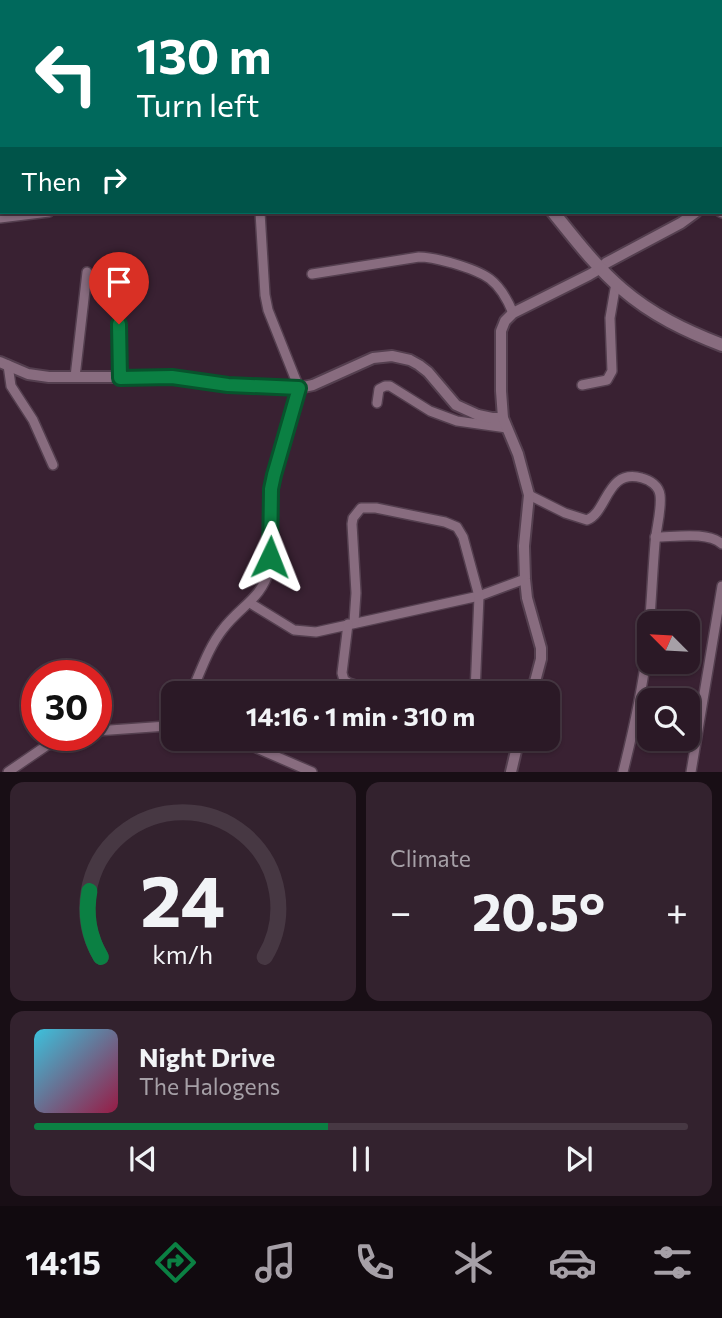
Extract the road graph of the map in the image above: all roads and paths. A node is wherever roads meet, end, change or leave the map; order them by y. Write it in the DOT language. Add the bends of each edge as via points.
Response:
graph roads {
  1 [pos="32,214"];
  2 [pos="260,214"];
  3 [pos="555,214"];
  4 [pos="693,214"];
  5 [pos="0,218"];
  6 [pos="601,268"];
  7 [pos="87,272"];
  8 [pos="312,274"];
  9 [pos="616,283"];
  10 [pos="119,297"];
  11 [pos="513,313"];
  12 [pos="722,345"];
  13 [pos="4,364"];
  14 [pos="75,377"];
  15 [pos="120,378"];
  16 [pos="582,385"];
  17 [pos="299,388"];
  18 [pos="377,403"];
  19 [pos="505,423"];
  20 [pos="52,465"];
  21 [pos="529,495"];
  22 [pos="655,537"];
  23 [pos="722,544"];
  24 [pos="525,579"];
  25 [pos="722,586"];
  26 [pos="479,596"];
  27 [pos="250,603"];
  28 [pos="351,623"];
  29 [pos="196,681"];
  30 [pos="346,681"];
  31 [pos="475,681"];
  32 [pos="535,681"];
  33 [pos="161,727"];
  34 [pos="112,731"];
  35 [pos="39,751"];
  36 [pos="260,751"];
  37 [pos="516,751"];
  38 [pos="293,768"];
  39 [pos="8,772"];
  40 [pos="312,772"];
  41 [pos="511,772"];
  42 [pos="623,772"];
  43 [pos="691,772"];
  1 -- 5 [label="street"];
  2 -- 17 [label="street" via="268,310"];
  3 -- 6 [label="main road"];
  4 -- 6 [label="street"];
  6 -- 9 [label="main road"];
  6 -- 11 [label="street"];
  7 -- 14 [label="street"];
  8 -- 11 [label="street" via="427,257 477,270 495,281"];
  9 -- 12 [label="main road" via="670,322"];
  9 -- 16 [label="street" via="610,318 610,377"];
  10 -- 15 [label="street"];
  11 -- 19 [label="street" via="501,331"];
  13 -- 14 [label="street" via="38,376"];
  13 -- 20 [label="street"];
  14 -- 15 [label="street"];
  15 -- 17 [label="street" via="172,377"];
  17 -- 19 [label="street" via="373,358 392,356 419,365 460,408"];
  17 -- 27 [label="street" via="271,489 270,568"];
  18 -- 19 [label="street" via="379,389 390,386 430,411 457,421"];
  19 -- 21 [label="street"];
  21 -- 22 [label="street" via="587,520 599,511 612,486 639,477 652,482 660,493"];
  21 -- 24 [label="street"];
  22 -- 23 [label="street" via="709,536"];
  22 -- 42 [label="street" via="647,649"];
  24 -- 26 [label="street"];
  24 -- 32 [label="street" via="541,648"];
  25 -- 43 [label="street"];
  26 -- 28 [label="street"];
  26 -- 28 [label="street" via="457,527 361,508 352,524 356,593"];
  26 -- 31 [label="street"];
  27 -- 28 [label="street" via="298,632"];
  27 -- 29 [label="street" via="224,627"];
  28 -- 30 [label="street" via="342,673"];
  33 -- 34 [label="street"];
  35 -- 39 [label="street"];
  36 -- 38 [label="street"];
  37 -- 41 [label="street"];
  38 -- 40 [label="street"];
}
